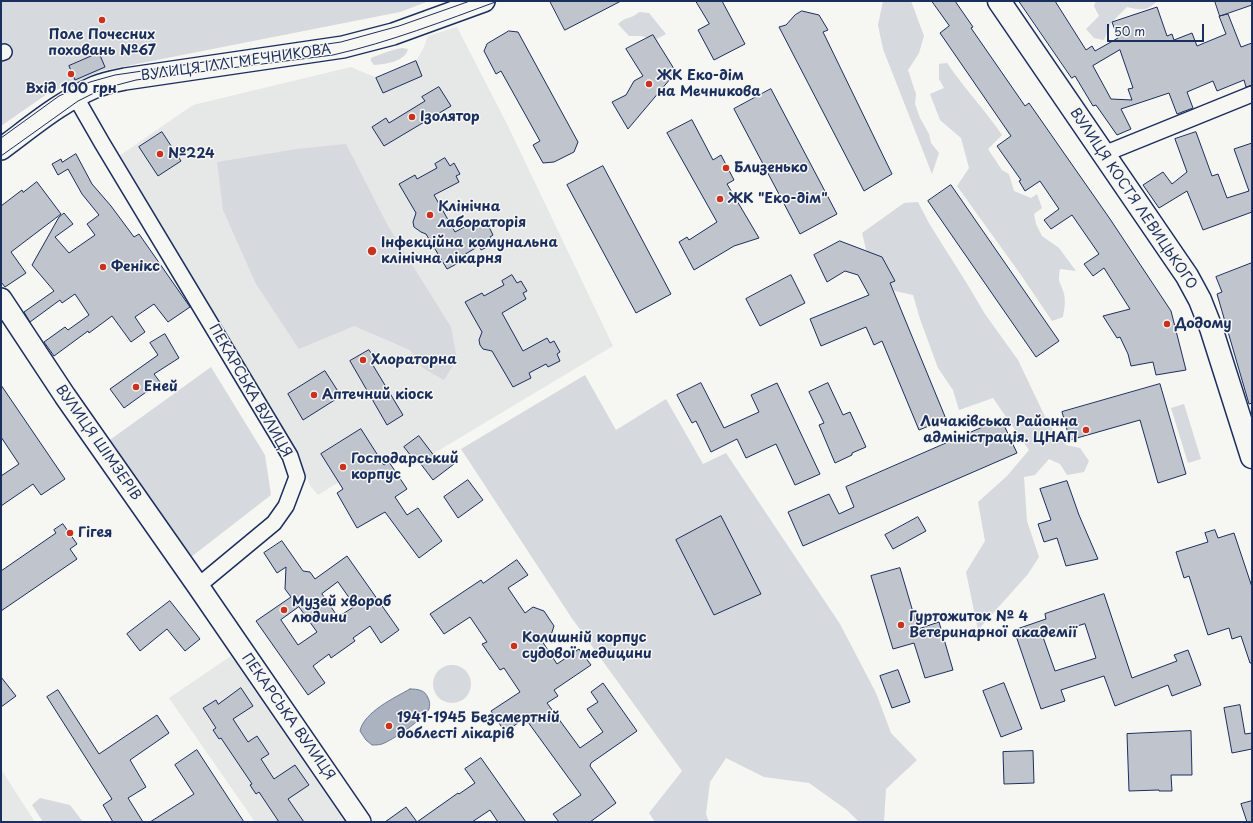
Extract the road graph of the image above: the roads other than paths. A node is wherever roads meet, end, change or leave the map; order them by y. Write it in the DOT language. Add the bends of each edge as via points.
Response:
graph roads {
  1 [pos="484,1"];
  2 [pos="998,1"];
  3 [pos="1252,94"];
  4 [pos="75,96"];
  5 [pos="1,149"];
  6 [pos="1104,154"];
  7 [pos="1,300"];
  8 [pos="1252,457"];
  9 [pos="198,586"];
  10 [pos="360,822"];
  1 -- 4 [label="street, ВУЛИЦЯ ІЛЛІ МЕЧНИКОВА" via="392,34 344,47 125,79 96,86"];
  2 -- 6 [label="main road, ВУЛИЦЯ КОСТЯ ЛЕВИЦЬКОГО"];
  3 -- 6 [label="street"];
  4 -- 5 [label="street, ВУЛИЦЯ ІЛЛІ МЕЧНИКОВА"];
  4 -- 9 [label="street, ПЕКАРСЬКА ВУЛИЦЯ" via="290,456 297,476 286,506 274,523"];
  6 -- 8 [label="main road, ВУЛИЦЯ КОСТЯ ЛЕВИЦЬКОГО" via="1187,276 1200,300"];
  7 -- 9 [label="street, ВУЛИЦЯ ШІМЗЕРІВ"];
  9 -- 10 [label="street, ПЕКАРСЬКА ВУЛИЦЯ"];
}
